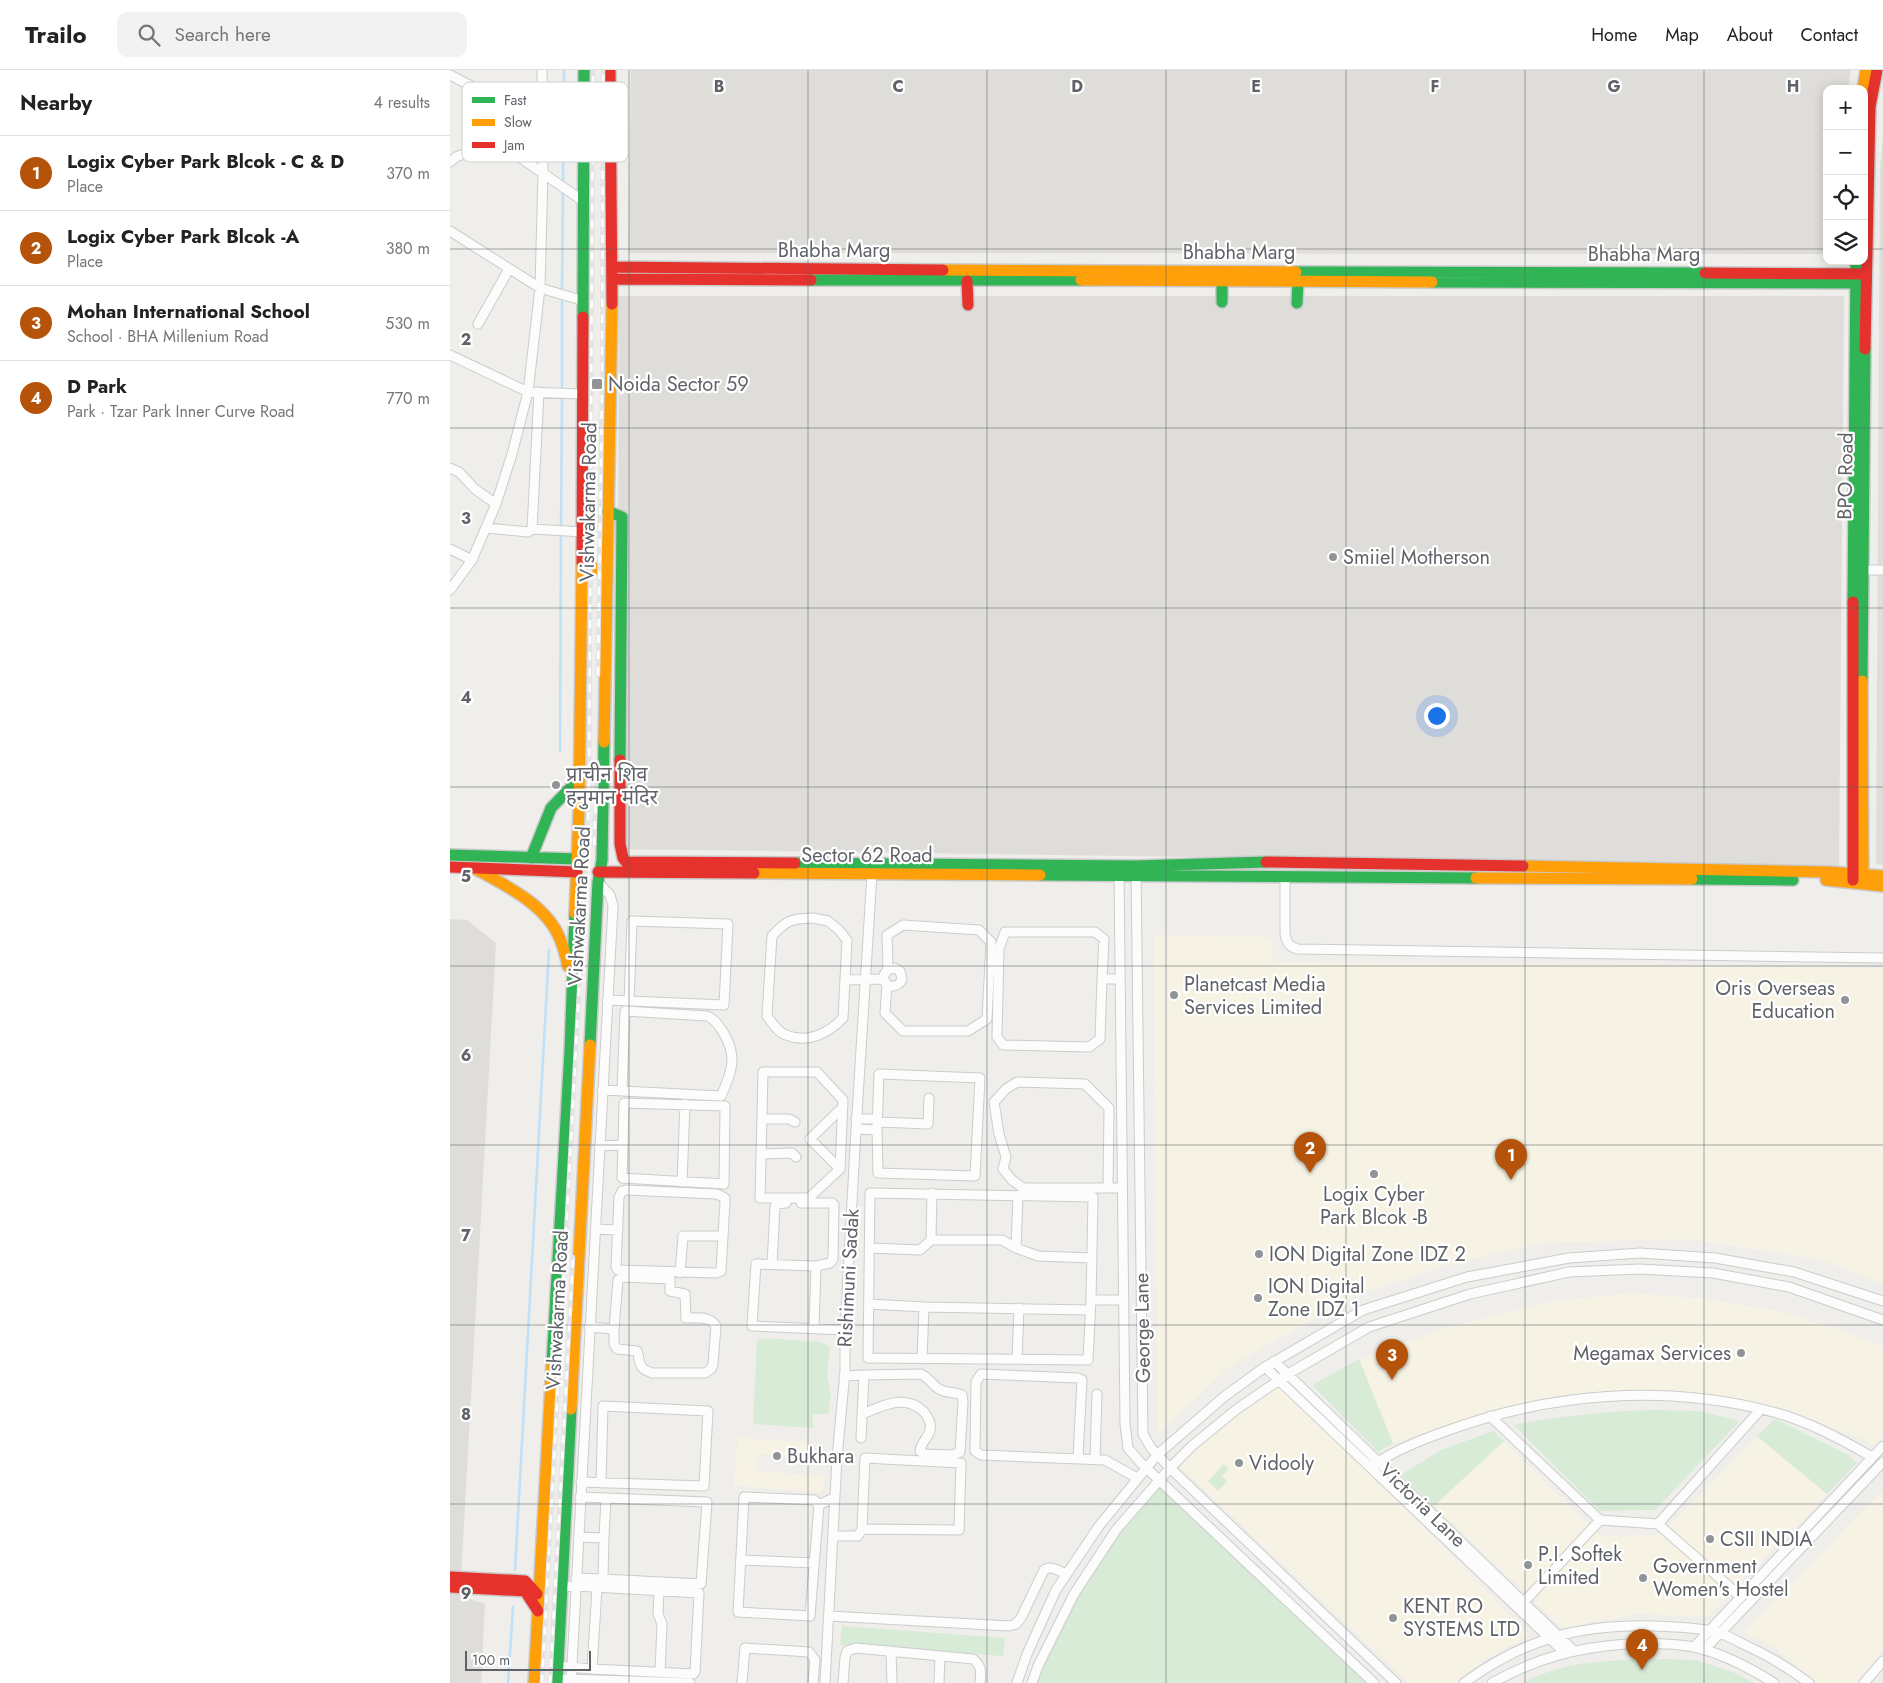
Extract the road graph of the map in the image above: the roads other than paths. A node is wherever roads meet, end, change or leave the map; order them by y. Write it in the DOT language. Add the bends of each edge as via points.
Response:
graph roads {
  1 [pos="1866,70"];
  2 [pos="1877,70"];
  3 [pos="450,75"];
  4 [pos="463,82"];
  5 [pos="1864,85"];
  6 [pos="527,162"];
  7 [pos="543,162"];
  8 [pos="583,162"];
  9 [pos="611,162"];
  10 [pos="543,172"];
  11 [pos="583,201"];
  12 [pos="450,231"];
  13 [pos="1857,265"];
  14 [pos="612,267"];
  15 [pos="647,267"];
  16 [pos="509,269"];
  17 [pos="612,279"];
  18 [pos="1861,279"];
  19 [pos="647,280"];
  20 [pos="967,281"];
  21 [pos="1222,281"];
  22 [pos="1298,282"];
  23 [pos="540,288"];
  24 [pos="584,301"];
  25 [pos="1222,302"];
  26 [pos="1297,303"];
  27 [pos="968,305"];
  28 [pos="478,324"];
  29 [pos="450,355"];
  30 [pos="528,392"];
  31 [pos="539,392"];
  32 [pos="582,394"];
  33 [pos="450,468"];
  34 [pos="496,504"];
  35 [pos="607,511"];
  36 [pos="486,528"];
  37 [pos="532,529"];
  38 [pos="583,532"];
  39 [pos="450,549"];
  40 [pos="472,560"];
  41 [pos="583,565"];
  42 [pos="606,566"];
  43 [pos="1858,570"];
  44 [pos="1883,570"];
  45 [pos="450,590"];
  46 [pos="605,591"];
  47 [pos="582,592"];
  48 [pos="605,622"];
  49 [pos="621,627"];
  50 [pos="618,760"];
  51 [pos="603,761"];
  52 [pos="580,778"];
  53 [pos="450,855"];
  54 [pos="530,858"];
  55 [pos="578,859"];
  56 [pos="450,867"];
  57 [pos="474,868"];
  58 [pos="765,868"];
  59 [pos="1119,871"];
  60 [pos="1136,871"];
  61 [pos="577,872"];
  62 [pos="872,874"];
  63 [pos="1883,876"];
  64 [pos="598,877"];
  65 [pos="1285,877"];
  66 [pos="1858,879"];
  67 [pos="1883,886"];
  68 [pos="1883,958"];
  69 [pos="571,975"];
  70 [pos="886,978"];
  71 [pos="865,979"];
  72 [pos="1102,979"];
  73 [pos="1120,979"];
  74 [pos="845,980"];
  75 [pos="607,1000"];
  76 [pos="629,1001"];
  77 [pos="602,1090"];
  78 [pos="622,1090"];
  79 [pos="929,1098"];
  80 [pos="685,1104"];
  81 [pos="842,1107"];
  82 [pos="762,1119"];
  83 [pos="856,1119"];
  84 [pos="795,1122"];
  85 [pos="878,1124"];
  86 [pos="855,1133"];
  87 [pos="841,1137"];
  88 [pos="623,1145"];
  89 [pos="599,1146"];
  90 [pos="761,1154"];
  91 [pos="796,1157"];
  92 [pos="840,1169"];
  93 [pos="682,1182"];
  94 [pos="1108,1188"];
  95 [pos="1122,1188"];
  96 [pos="932,1193"];
  97 [pos="1018,1196"];
  98 [pos="560,1224"];
  99 [pos="581,1224"];
  100 [pos="594,1229"];
  101 [pos="618,1230"];
  102 [pos="723,1236"];
  103 [pos="931,1240"];
  104 [pos="580,1243"];
  105 [pos="559,1244"];
  106 [pos="870,1248"];
  107 [pos="1016,1248"];
  108 [pos="1092,1258"];
  109 [pos="772,1264"];
  110 [pos="816,1266"];
  111 [pos="680,1273"];
  112 [pos="1091,1300"];
  113 [pos="1124,1300"];
  114 [pos="1883,1301"];
  115 [pos="869,1304"];
  116 [pos="924,1308"];
  117 [pos="1019,1308"];
  118 [pos="1090,1310"];
  119 [pos="1883,1320"];
  120 [pos="589,1327"];
  121 [pos="614,1328"];
  122 [pos="814,1328"];
  123 [pos="845,1330"];
  124 [pos="922,1359"];
  125 [pos="1018,1360"];
  126 [pos="1274,1361"];
  127 [pos="1265,1367"];
  128 [pos="1288,1374"];
  129 [pos="864,1375"];
  130 [pos="844,1376"];
  131 [pos="1279,1380"];
  132 [pos="1097,1394"];
  133 [pos="585,1406"];
  134 [pos="603,1406"];
  135 [pos="1761,1409"];
  136 [pos="862,1414"];
  137 [pos="1490,1416"];
  138 [pos="862,1438"];
  139 [pos="1883,1446"];
  140 [pos="1157,1455"];
  141 [pos="1872,1457"];
  142 [pos="1078,1458"];
  143 [pos="1095,1459"];
  144 [pos="1883,1462"];
  145 [pos="1374,1464"];
  146 [pos="1146,1468"];
  147 [pos="1170,1468"];
  148 [pos="1137,1478"];
  149 [pos="1160,1479"];
  150 [pos="1850,1481"];
  151 [pos="581,1482"];
  152 [pos="601,1483"];
  153 [pos="1858,1488"];
  154 [pos="580,1497"];
  155 [pos="835,1497"];
  156 [pos="606,1498"];
  157 [pos="819,1505"];
  158 [pos="1600,1520"];
  159 [pos="1658,1524"];
  160 [pos="862,1529"];
  161 [pos="833,1536"];
  162 [pos="578,1537"];
  163 [pos="604,1538"];
  164 [pos="742,1560"];
  165 [pos="814,1563"];
  166 [pos="1067,1574"];
  167 [pos="450,1578"];
  168 [pos="603,1579"];
  169 [pos="576,1582"];
  170 [pos="561,1587"];
  171 [pos="450,1588"];
  172 [pos="597,1588"];
  173 [pos="659,1591"];
  174 [pos="539,1595"];
  175 [pos="1740,1597"];
  176 [pos="1524,1602"];
  177 [pos="538,1611"];
  178 [pos="829,1616"];
  179 [pos="1635,1626"];
  180 [pos="1709,1631"];
  181 [pos="1721,1634"];
  182 [pos="1554,1637"];
  183 [pos="1635,1644"];
  184 [pos="1694,1647"];
  185 [pos="1704,1650"];
  186 [pos="891,1651"];
  187 [pos="1569,1651"];
  188 [pos="940,1656"];
  189 [pos="1883,1661"];
  190 [pos="557,1666"];
  191 [pos="572,1667"];
  192 [pos="592,1669"];
  193 [pos="660,1672"];
  194 [pos="557,1681"];
  195 [pos="571,1681"];
  196 [pos="534,1683"];
  197 [pos="690,1683"];
  198 [pos="742,1683"];
  199 [pos="814,1683"];
  200 [pos="826,1683"];
  201 [pos="844,1683"];
  202 [pos="892,1683"];
  203 [pos="939,1683"];
  204 [pos="980,1683"];
  205 [pos="1017,1683"];
  206 [pos="1032,1683"];
  207 [pos="1374,1683"];
  208 [pos="1396,1683"];
  209 [pos="1464,1683"];
  210 [pos="1492,1683"];
  211 [pos="1774,1683"];
  212 [pos="1809,1683"];
  213 [pos="1864,1683"];
  1 -- 5 [label="street"];
  2 -- 18 [label="street, BPO Road" via="1870,107"];
  3 -- 4 [label="street"];
  6 -- 10 [label="street"];
  7 -- 10 [label="street"];
  8 -- 11 [label="street, Vishwakarma Road"];
  9 -- 14 [label="street, Vishwakarma Road"];
  10 -- 11 [label="street"];
  10 -- 23 [label="street"];
  11 -- 24 [label="street, Vishwakarma Road"];
  12 -- 16 [label="street"];
  13 -- 18 [label="street, BPO Road"];
  14 -- 15 [label="street, Bhabha Marg"];
  14 -- 17 [label="street, Vishwakarma Road"];
  15 -- 18 [label="street, Bhabha Marg"];
  15 -- 19 [label="street"];
  16 -- 23 [label="street"];
  16 -- 28 [label="street"];
  17 -- 19 [label="street, Bhabha Marg"];
  17 -- 35 [label="street, Vishwakarma Road"];
  18 -- 22 [label="street, Bhabha Marg"];
  18 -- 43 [label="street, BPO Road"];
  19 -- 20 [label="street, Bhabha Marg"];
  20 -- 21 [label="street, Bhabha Marg"];
  20 -- 27 [label="street"];
  21 -- 22 [label="street, Bhabha Marg"];
  21 -- 25 [label="street"];
  22 -- 26 [label="street"];
  23 -- 24 [label="street"];
  23 -- 30 [label="street"];
  24 -- 32 [label="street, Vishwakarma Road"];
  29 -- 30 [label="street"];
  30 -- 31 [label="street"];
  30 -- 34 [label="street"];
  31 -- 32 [label="street"];
  31 -- 37 [label="street"];
  32 -- 38 [label="street, Vishwakarma Road"];
  33 -- 34 [label="street"];
  34 -- 36 [label="street"];
  35 -- 42 [label="street, Vishwakarma Road"];
  35 -- 49 [label="street" via="622,517"];
  36 -- 37 [label="street" via="528,532"];
  36 -- 40 [label="street"];
  37 -- 38 [label="street"];
  38 -- 41 [label="street, Vishwakarma Road"];
  39 -- 40 [label="street"];
  40 -- 45 [label="street"];
  41 -- 42 [label="street" via="595,570"];
  41 -- 47 [label="street, Vishwakarma Road"];
  42 -- 46 [label="street, Vishwakarma Road"];
  43 -- 44 [label="street"];
  43 -- 66 [label="street, BPO Road"];
  46 -- 47 [label="street" via="594,585"];
  46 -- 48 [label="street, Vishwakarma Road"];
  47 -- 52 [label="street, Vishwakarma Road"];
  48 -- 49 [label="street"];
  48 -- 51 [label="street, Vishwakarma Road"];
  49 -- 50 [label="street"];
  50 -- 51 [label="street"];
  50 -- 58 [label="street, Sector 62 Road" via="619,838 621,856 626,862"];
  51 -- 64 [label="street, Vishwakarma Road" via="602,860"];
  52 -- 54 [label="street" via="552,808"];
  52 -- 55 [label="street, Vishwakarma Road"];
  53 -- 54 [label="street"];
  54 -- 55 [label="street"];
  55 -- 61 [label="street, Vishwakarma Road"];
  56 -- 57 [label="street"];
  57 -- 61 [label="street"];
  57 -- 69 [label="street" via="520,893 544,915 560,938"];
  58 -- 59 [label="street, Sector 62 Road"];
  58 -- 62 [label="street, Sector 62 Road"];
  58 -- 64 [label="street, Sector 62 Road"];
  59 -- 60 [label="street, Sector 62 Road"];
  59 -- 62 [label="street, Sector 62 Road"];
  59 -- 73 [label="street, George Lane"];
  60 -- 65 [label="street"];
  60 -- 66 [label="street" via="1283,862"];
  60 -- 140 [label="street, George Lane" via="1144,1434"];
  61 -- 69 [label="street, Vishwakarma Road"];
  62 -- 71 [label="street, Rishimuni Sadak"];
  63 -- 66 [label="street"];
  64 -- 75 [label="street" via="610,894 612,906"];
  64 -- 99 [label="street, Vishwakarma Road"];
  65 -- 66 [label="street"];
  65 -- 68 [label="street" via="1286,942 1298,949"];
  66 -- 67 [label="street"];
  69 -- 98 [label="street, Vishwakarma Road"];
  70 -- 70 [label="street" via="885,1013 903,1031 968,1031 987,1019 991,942 979,930 903,925 887,935"];
  70 -- 71 [label="street"];
  71 -- 74 [label="street"];
  71 -- 83 [label="street, Rishimuni Sadak"];
  72 -- 72 [label="street" via="1100,1039 1089,1047 1003,1045 996,1037 999,949 1004,932 1096,932 1104,940"];
  72 -- 73 [label="street"];
  73 -- 95 [label="street, George Lane"];
  74 -- 74 [label="street" via="843,1018 820,1036 800,1038 785,1035 767,1016 772,936 784,923 812,918 828,921 839,930 847,940"];
  75 -- 76 [label="street"];
  75 -- 77 [label="street"];
  76 -- 76 [label="street" via="724,1005 728,924 632,921"];
  77 -- 78 [label="street"];
  77 -- 89 [label="street"];
  78 -- 78 [label="street" via="722,1096 732,1068 732,1049 714,1019 706,1016 625,1011"];
  79 -- 85 [label="street" via="928,1124"];
  80 -- 88 [label="street" via="624,1103"];
  80 -- 93 [label="street"];
  80 -- 93 [label="street" via="724,1106 724,1184"];
  81 -- 82 [label="street" via="843,1100 817,1072 763,1072"];
  81 -- 87 [label="street"];
  81 -- 92 [label="street" via="810,1139"];
  82 -- 84 [label="street"];
  82 -- 90 [label="street"];
  83 -- 85 [label="street"];
  83 -- 86 [label="street, Rishimuni Sadak"];
  85 -- 85 [label="street" via="878,1173 976,1176 980,1078 879,1074"];
  85 -- 86 [label="street"];
  86 -- 87 [label="street"];
  86 -- 123 [label="street, Rishimuni Sadak"];
  87 -- 92 [label="street"];
  88 -- 89 [label="street"];
  88 -- 93 [label="street" via="622,1178"];
  89 -- 100 [label="street"];
  90 -- 91 [label="street" via="792,1153"];
  90 -- 92 [label="street" via="760,1198 808,1198"];
  94 -- 94 [label="street" via="1023,1188 1012,1180 1003,1169 1006,1157 994,1102 1006,1088 1017,1082 1085,1084 1090,1087 1109,1108"];
  94 -- 95 [label="street"];
  95 -- 113 [label="street, George Lane"];
  96 -- 97 [label="street"];
  96 -- 103 [label="street"];
  96 -- 106 [label="street" via="870,1193"];
  97 -- 107 [label="street"];
  97 -- 108 [label="street" via="1093,1197"];
  98 -- 99 [label="street" via="568,1229"];
  98 -- 105 [label="street, Vishwakarma Road"];
  99 -- 104 [label="street, Vishwakarma Road"];
  100 -- 101 [label="street"];
  100 -- 120 [label="street"];
  101 -- 102 [label="street" via="622,1191 717,1194 725,1198"];
  101 -- 111 [label="street" via="618,1270"];
  102 -- 111 [label="street" via="720,1271"];
  102 -- 111 [label="street" via="684,1236"];
  103 -- 106 [label="street" via="920,1250"];
  103 -- 107 [label="street" via="1002,1240"];
  104 -- 105 [label="street" via="568,1238"];
  104 -- 170 [label="street, Vishwakarma Road"];
  105 -- 174 [label="street, Vishwakarma Road"];
  106 -- 115 [label="street"];
  107 -- 108 [label="street" via="1038,1256"];
  108 -- 112 [label="street"];
  109 -- 110 [label="street"];
  109 -- 110 [label="street" via="776,1204 832,1203 835,1209 833,1258 830,1263"];
  109 -- 122 [label="street" via="756,1264 752,1326"];
  110 -- 122 [label="street"];
  112 -- 113 [label="street"];
  112 -- 118 [label="street"];
  113 -- 146 [label="street, George Lane" via="1128,1448"];
  114 -- 126 [label="street" via="1794,1272 1715,1258 1640,1253 1569,1258 1467,1277 1363,1310"];
  115 -- 116 [label="street"];
  115 -- 124 [label="street" via="868,1358"];
  116 -- 117 [label="street"];
  116 -- 124 [label="street"];
  117 -- 118 [label="street"];
  117 -- 125 [label="street"];
  118 -- 125 [label="street" via="1088,1360"];
  119 -- 128 [label="street" via="1789,1287 1713,1273 1639,1269 1570,1272 1470,1294 1369,1327"];
  120 -- 121 [label="street"];
  120 -- 133 [label="street"];
  121 -- 121 [label="street" via="618,1280 623,1277 670,1278 670,1291 685,1294 686,1318 708,1319 716,1326 713,1364 705,1372 652,1373 644,1370 637,1351 617,1349"];
  122 -- 123 [label="street"];
  123 -- 130 [label="street, Rishimuni Sadak"];
  124 -- 125 [label="street"];
  126 -- 127 [label="street"];
  126 -- 128 [label="street, Victoria Lane"];
  127 -- 131 [label="street, Victoria Lane"];
  127 -- 140 [label="street" via="1225,1396"];
  128 -- 131 [label="street"];
  128 -- 145 [label="street, Victoria Lane"];
  129 -- 130 [label="street"];
  129 -- 136 [label="street"];
  129 -- 136 [label="street" via="922,1374 943,1391 962,1394 960,1452 953,1455 924,1454 920,1450 930,1430 929,1418 910,1403 895,1402"];
  130 -- 155 [label="street, Rishimuni Sadak"];
  131 -- 145 [label="street, Victoria Lane"];
  131 -- 147 [label="street" via="1237,1408"];
  132 -- 143 [label="street"];
  133 -- 134 [label="street"];
  133 -- 151 [label="street"];
  134 -- 152 [label="street"];
  134 -- 152 [label="street" via="708,1411 704,1486"];
  135 -- 137 [label="street" via="1709,1399 1590,1397"];
  135 -- 141 [label="street" via="1824,1430"];
  135 -- 159 [label="street"];
  136 -- 138 [label="street"];
  137 -- 145 [label="street" via="1427,1438"];
  137 -- 158 [label="street"];
  139 -- 141 [label="street"];
  140 -- 146 [label="street"];
  140 -- 147 [label="street, George Lane"];
  141 -- 150 [label="street"];
  142 -- 142 [label="street" via="981,1455 975,1451 976,1382 980,1374 1082,1380"];
  142 -- 143 [label="street"];
  143 -- 148 [label="street" via="1105,1460"];
  144 -- 153 [label="street"];
  145 -- 176 [label="street, Victoria Lane"];
  145 -- 182 [label="street, Victoria Lane"];
  146 -- 148 [label="street"];
  146 -- 149 [label="street, George Lane"];
  147 -- 149 [label="street"];
  147 -- 208 [label="street, George Lane"];
  148 -- 166 [label="street"];
  149 -- 206 [label="street" via="1116,1530 1074,1594"];
  149 -- 207 [label="street, George Lane"];
  150 -- 153 [label="street"];
  150 -- 175 [label="street"];
  151 -- 152 [label="street"];
  151 -- 154 [label="street"];
  153 -- 181 [label="street"];
  154 -- 156 [label="street"];
  154 -- 162 [label="street"];
  155 -- 157 [label="street"];
  155 -- 161 [label="street, Rishimuni Sadak"];
  156 -- 163 [label="street"];
  156 -- 168 [label="street" via="707,1502 701,1584"];
  157 -- 164 [label="street" via="814,1500 744,1497"];
  157 -- 165 [label="street"];
  158 -- 159 [label="street"];
  158 -- 176 [label="street"];
  159 -- 175 [label="street"];
  160 -- 160 [label="street" via="865,1458 960,1463 959,1530"];
  160 -- 161 [label="street" via="858,1536"];
  161 -- 178 [label="street, Rishimuni Sadak"];
  162 -- 163 [label="street"];
  162 -- 169 [label="street"];
  163 -- 168 [label="street"];
  164 -- 165 [label="street"];
  164 -- 165 [label="street" via="738,1612 810,1616"];
  166 -- 178 [label="street" via="1048,1567 1044,1570 1021,1618 1009,1626"];
  166 -- 205 [label="street" via="1056,1590"];
  167 -- 174 [label="street" via="525,1581"];
  168 -- 169 [label="street"];
  169 -- 170 [label="street"];
  169 -- 172 [label="street"];
  169 -- 191 [label="street"];
  170 -- 190 [label="street, Vishwakarma Road"];
  171 -- 177 [label="street" via="525,1591"];
  172 -- 173 [label="street"];
  172 -- 192 [label="street"];
  173 -- 193 [label="street" via="658,1614 662,1624"];
  173 -- 193 [label="street" via="699,1593 695,1672"];
  174 -- 177 [label="street, Vishwakarma Road"];
  175 -- 180 [label="street"];
  176 -- 182 [label="street, Victoria Lane"];
  177 -- 196 [label="street, Vishwakarma Road"];
  178 -- 200 [label="street, Rishimuni Sadak"];
  179 -- 180 [label="street"];
  179 -- 182 [label="street" via="1598,1628"];
  179 -- 183 [label="street"];
  180 -- 181 [label="street"];
  180 -- 184 [label="street"];
  181 -- 185 [label="street"];
  181 -- 212 [label="street" via="1763,1654"];
  182 -- 187 [label="street, Victoria Lane"];
  182 -- 209 [label="street" via="1488,1666"];
  183 -- 184 [label="street"];
  183 -- 187 [label="street"];
  184 -- 185 [label="street"];
  185 -- 211 [label="street" via="1732,1660"];
  186 -- 188 [label="street"];
  186 -- 201 [label="street" via="856,1648 847,1651"];
  186 -- 202 [label="street"];
  187 -- 210 [label="street" via="1534,1662"];
  188 -- 203 [label="street"];
  188 -- 204 [label="street" via="973,1659 979,1663"];
  189 -- 213 [label="street"];
  190 -- 191 [label="street"];
  190 -- 194 [label="street, Vishwakarma Road"];
  191 -- 192 [label="street"];
  191 -- 195 [label="street"];
  192 -- 193 [label="street"];
  194 -- 195 [label="street"];
  195 -- 197 [label="street"];
  198 -- 199 [label="street" via="744,1648 808,1652 815,1660"];
}
